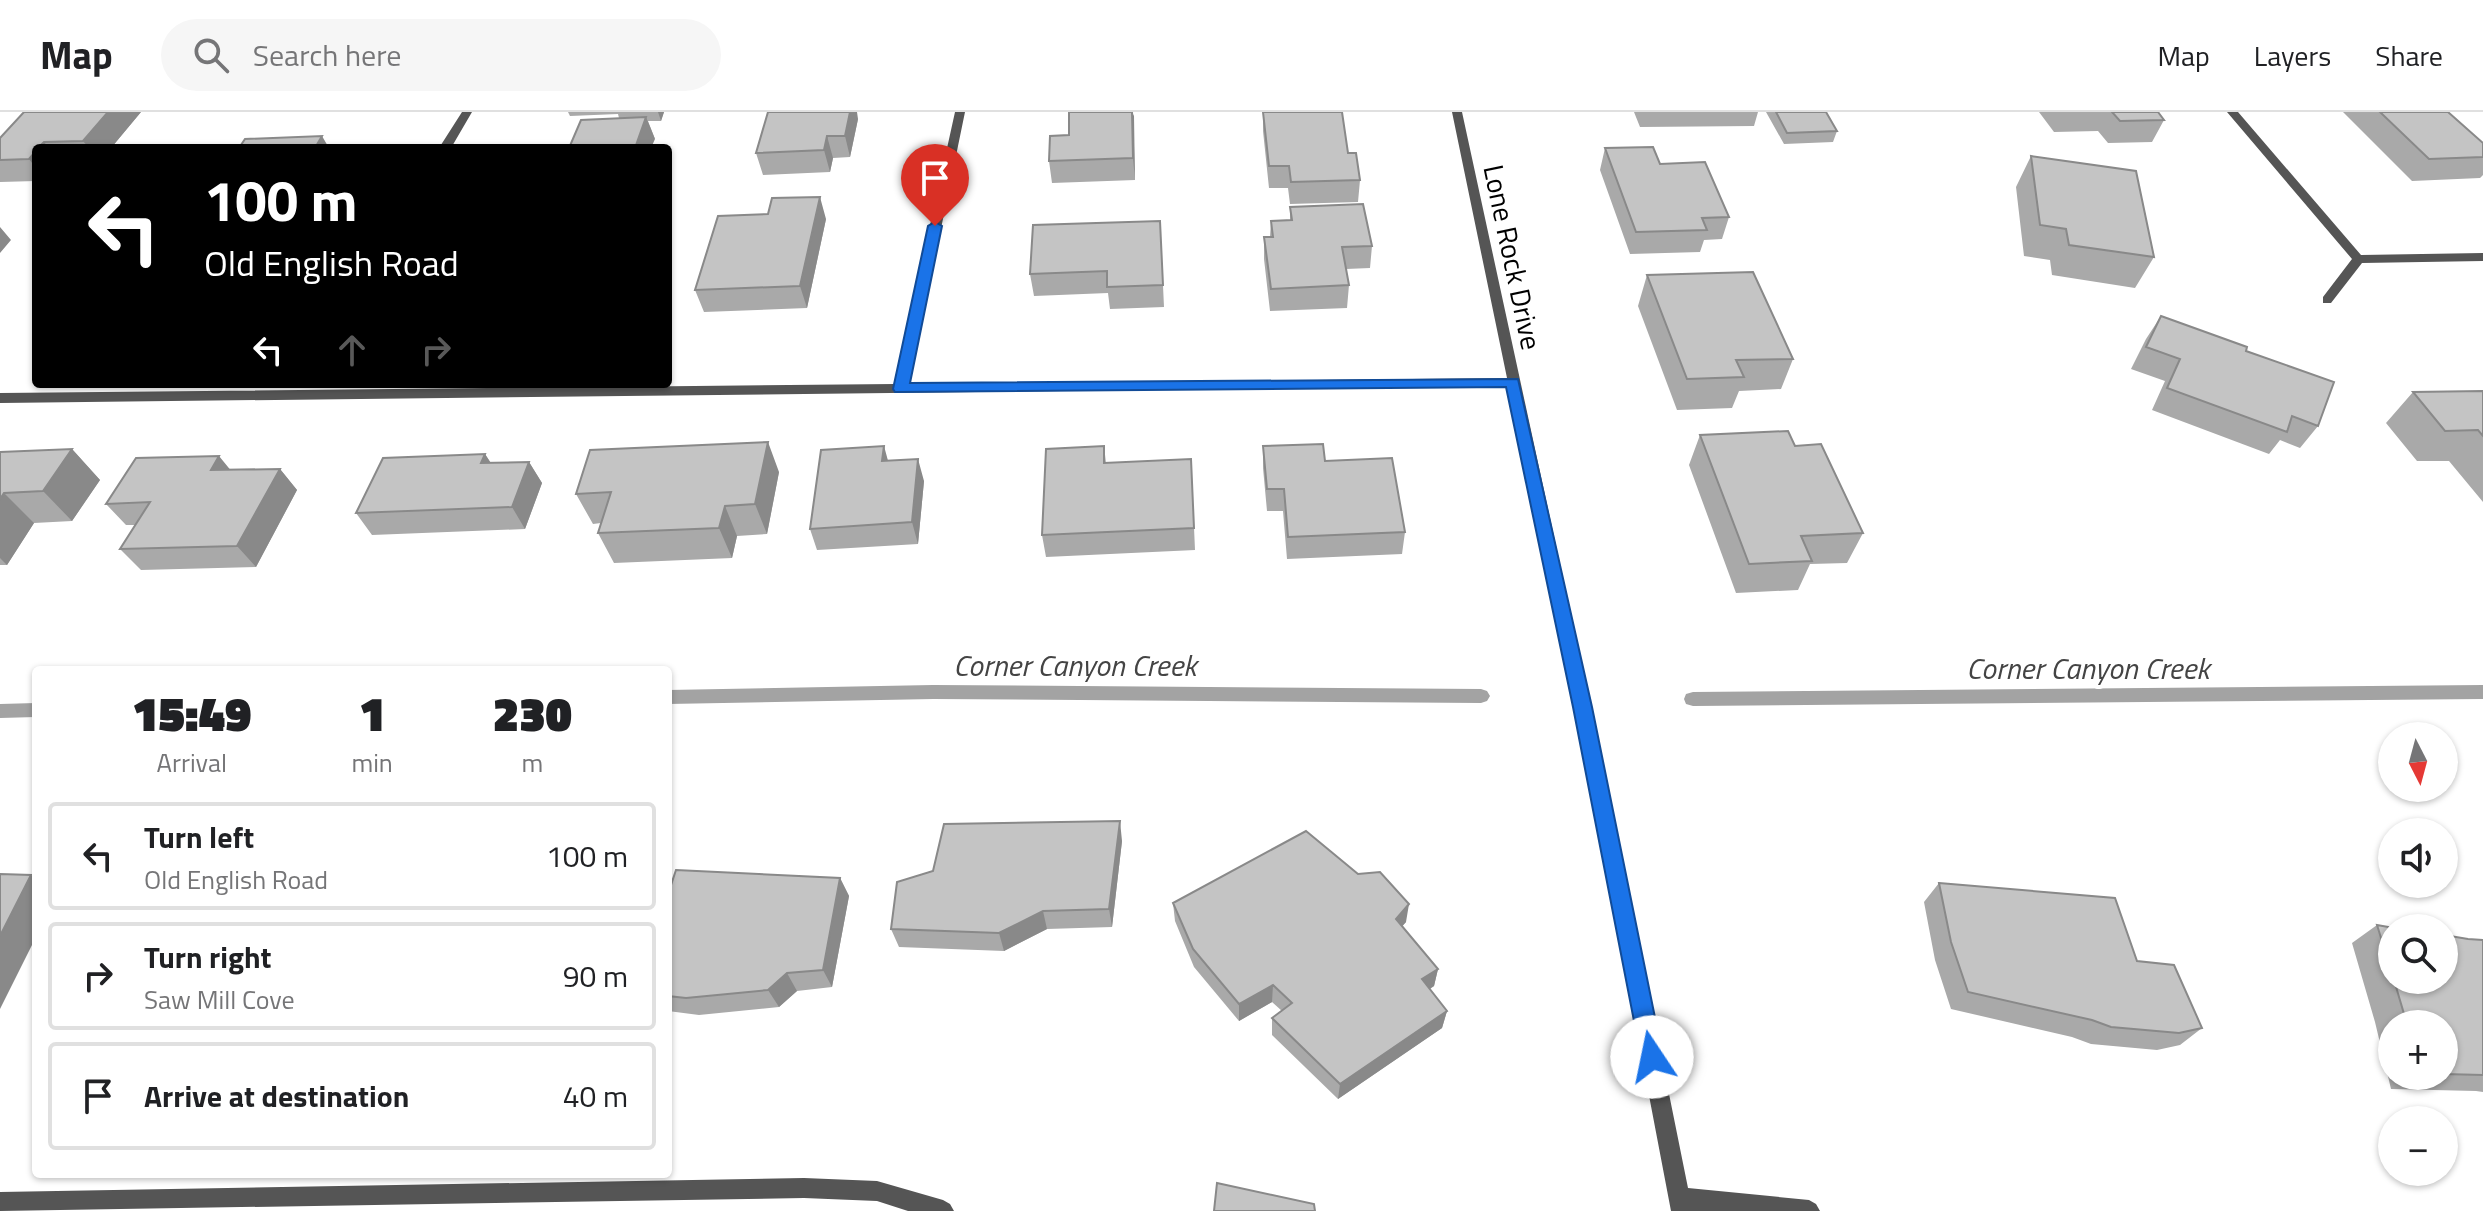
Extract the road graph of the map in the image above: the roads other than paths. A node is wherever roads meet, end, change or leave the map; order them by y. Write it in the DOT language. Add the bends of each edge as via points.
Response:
graph roads {
  1 [pos="467,112"];
  2 [pos="960,112"];
  3 [pos="1457,112"];
  4 [pos="2232,112"];
  5 [pos="447,144"];
  6 [pos="2483,257"];
  7 [pos="2358,259"];
  8 [pos="2327,300"];
  9 [pos="1512,382"];
  10 [pos="295,389"];
  11 [pos="901,389"];
  12 [pos="0,398"];
  13 [pos="0,1202"];
  14 [pos="1681,1204"];
  15 [pos="943,1211"];
  16 [pos="1809,1211"];
  1 -- 5 [label="street"];
  2 -- 11 [label="street"];
  3 -- 9 [label="street, Lone Rock Drive"];
  4 -- 7 [label="street"];
  6 -- 7 [label="street"];
  7 -- 8 [label="street"];
  9 -- 11 [label="street"];
  9 -- 14 [label="street, Lone Rock Drive"];
  10 -- 11 [label="street"];
  10 -- 12 [label="street"];
  13 -- 15 [label="street" via="804,1188 877,1191"];
  14 -- 16 [label="street"];
}
